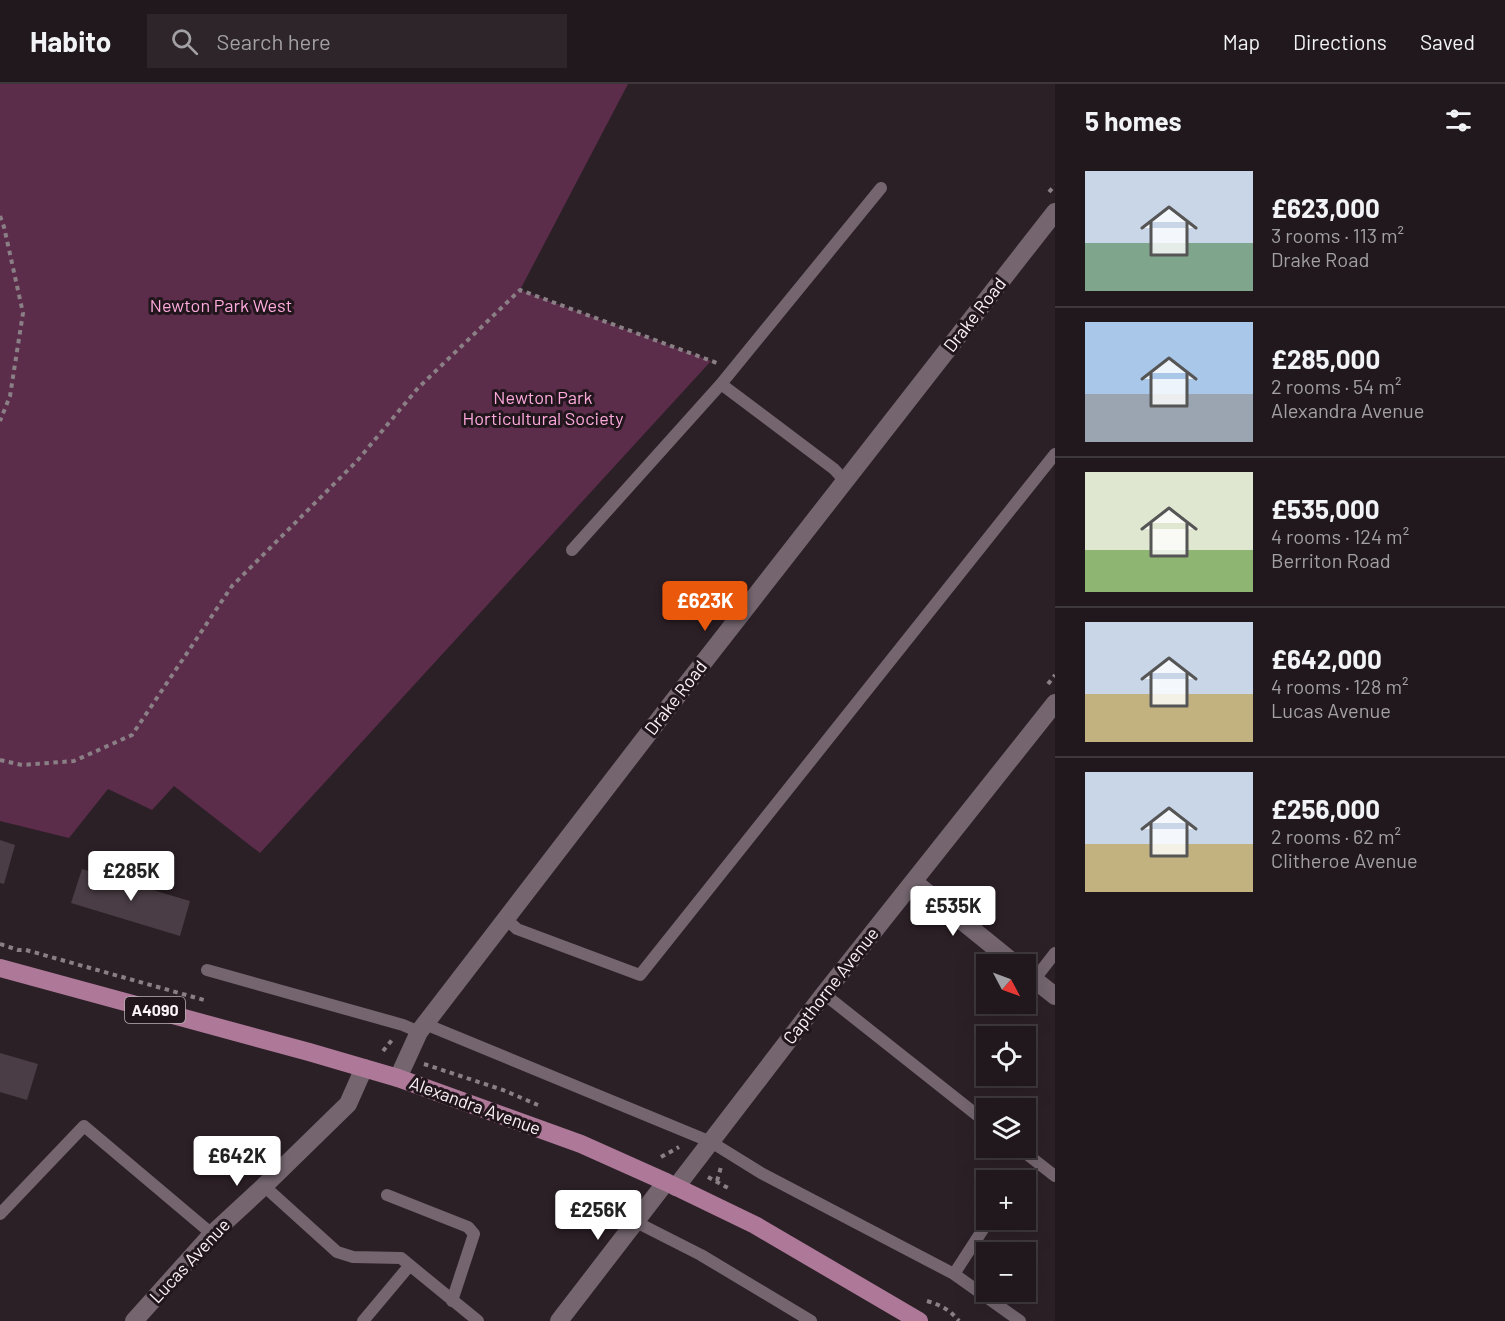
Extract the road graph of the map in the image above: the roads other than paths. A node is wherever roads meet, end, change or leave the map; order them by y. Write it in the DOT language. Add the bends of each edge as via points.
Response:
graph roads {
  1 [pos="880,189"];
  2 [pos="1055,212"];
  3 [pos="721,384"];
  4 [pos="1055,454"];
  5 [pos="845,481"];
  6 [pos="572,550"];
  7 [pos="1055,703"];
  8 [pos="914,882"];
  9 [pos="506,919"];
  10 [pos="1055,953"];
  11 [pos="1003,954"];
  12 [pos="0,968"];
  13 [pos="207,970"];
  14 [pos="1036,970"];
  15 [pos="1036,981"];
  16 [pos="824,994"];
  17 [pos="1055,996"];
  18 [pos="422,1028"];
  19 [pos="364,1068"];
  20 [pos="398,1078"];
  21 [pos="976,1114"];
  22 [pos="711,1142"];
  23 [pos="1032,1158"];
  24 [pos="1055,1176"];
  25 [pos="671,1184"];
  26 [pos="264,1186"];
  27 [pos="387,1195"];
  28 [pos="0,1214"];
  29 [pos="636,1222"];
  30 [pos="983,1230"];
  31 [pos="212,1234"];
  32 [pos="410,1265"];
  33 [pos="954,1274"];
  34 [pos="452,1301"];
  35 [pos="134,1321"];
  36 [pos="363,1321"];
  37 [pos="478,1321"];
  38 [pos="559,1321"];
  39 [pos="811,1321"];
  40 [pos="920,1321"];
  41 [pos="1020,1321"];
  1 -- 3 [label="lane"];
  2 -- 5 [label="street, Drake Road"];
  3 -- 5 [label="lane"];
  3 -- 6 [label="lane"];
  4 -- 9 [label="lane" via="640,975 518,929"];
  5 -- 9 [label="street, Drake Road"];
  7 -- 8 [label="street, Capthorne Avenue"];
  8 -- 11 [label="street"];
  8 -- 16 [label="street, Capthorne Avenue"];
  9 -- 18 [label="street, Drake Road"];
  10 -- 14 [label="lane"];
  12 -- 19 [label="main road, Alexandra Avenue / A4090"];
  13 -- 18 [label="lane"];
  15 -- 17 [label="street"];
  16 -- 21 [label="lane"];
  16 -- 22 [label="street, Capthorne Avenue"];
  18 -- 20 [label="street, Drake Road"];
  18 -- 22 [label="lane"];
  19 -- 20 [label="main road, Alexandra Avenue / A4090"];
  19 -- 26 [label="street, Lucas Avenue" via="348,1104"];
  20 -- 25 [label="main road, Alexandra Avenue / A4090" via="581,1144"];
  22 -- 25 [label="street, Capthorne Avenue"];
  22 -- 33 [label="lane" via="761,1173"];
  23 -- 24 [label="lane"];
  25 -- 29 [label="street, Capthorne Avenue"];
  25 -- 40 [label="main road, Alexandra Avenue / A4090" via="756,1225"];
  26 -- 31 [label="street, Lucas Avenue"];
  26 -- 32 [label="lane" via="337,1252 353,1257 401,1258"];
  27 -- 34 [label="lane" via="468,1227 474,1234"];
  28 -- 31 [label="lane" via="84,1126"];
  29 -- 38 [label="street, Capthorne Avenue"];
  29 -- 39 [label="lane" via="701,1255"];
  30 -- 33 [label="lane"];
  31 -- 35 [label="street, Lucas Avenue"];
  32 -- 34 [label="lane"];
  32 -- 36 [label="lane"];
  33 -- 41 [label="lane"];
  34 -- 37 [label="lane"];
}
